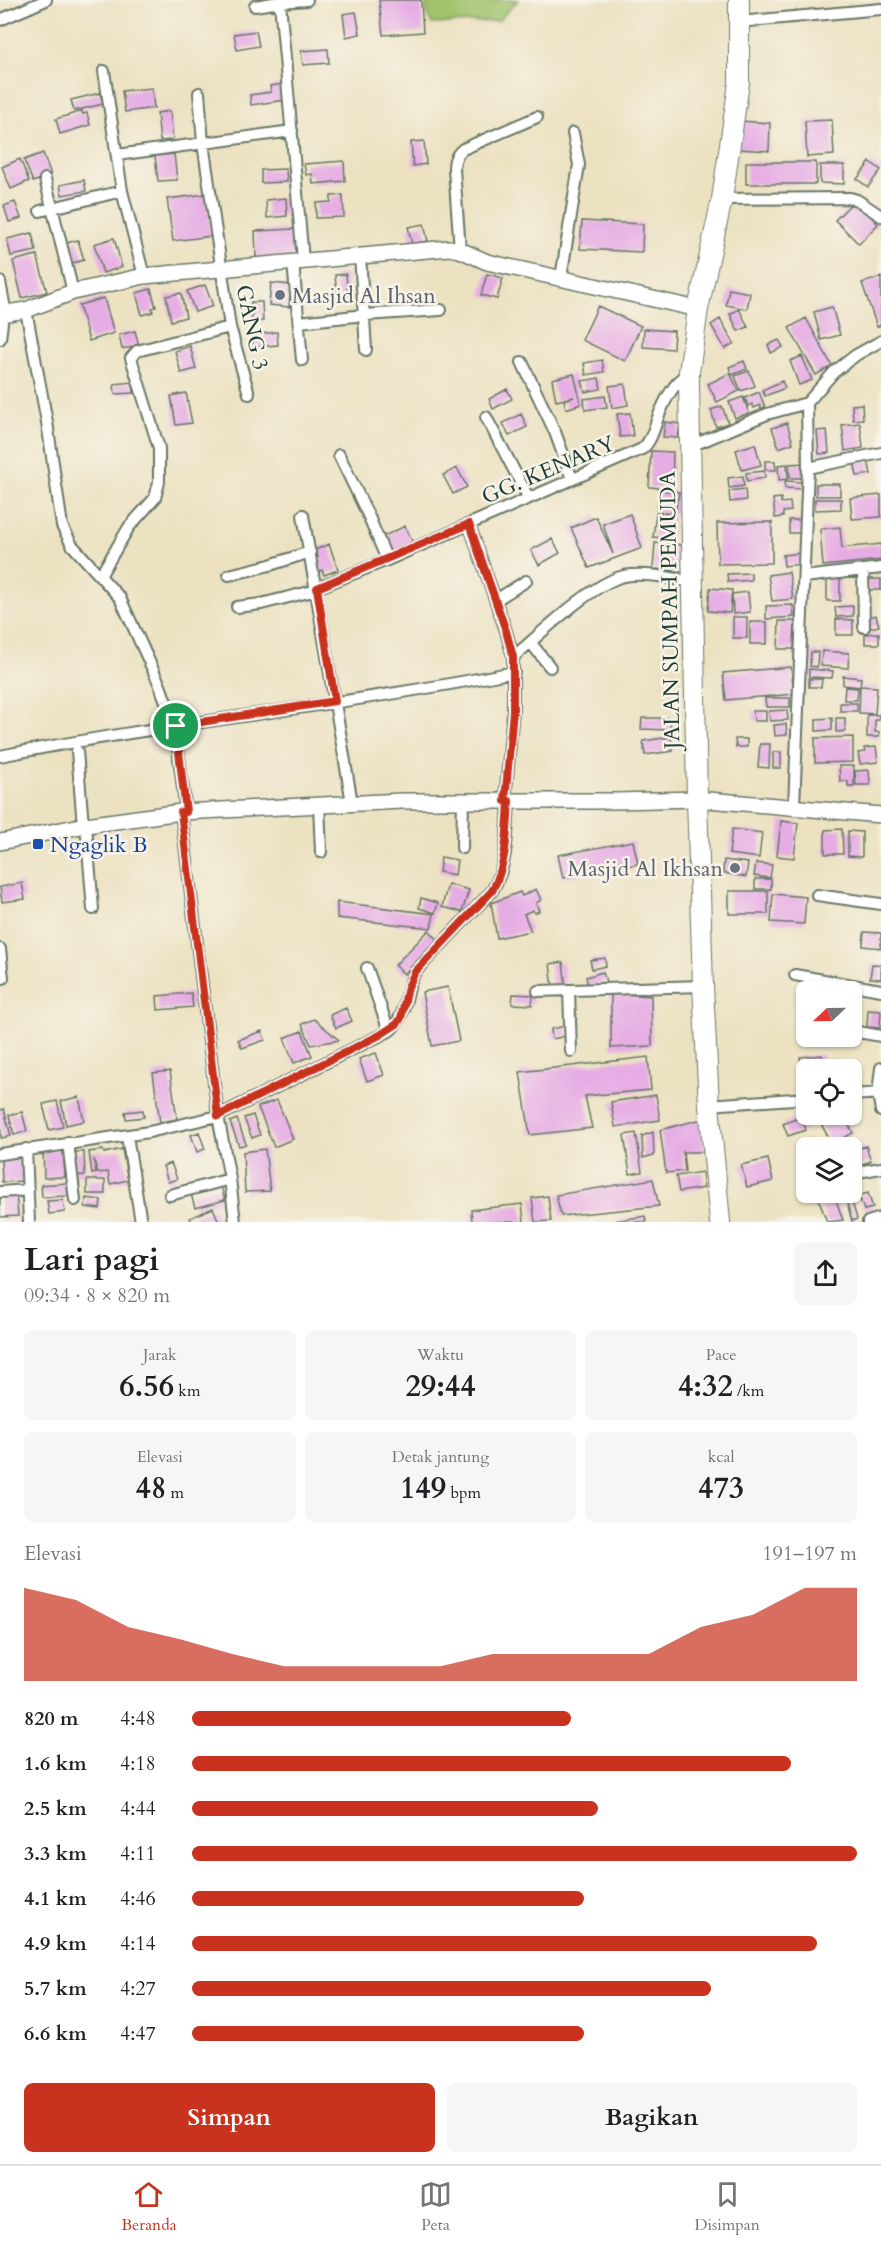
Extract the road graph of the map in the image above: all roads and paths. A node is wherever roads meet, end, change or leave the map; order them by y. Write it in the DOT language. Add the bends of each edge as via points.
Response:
graph roads {
  1 [pos="45,0"];
  2 [pos="307,0"];
  3 [pos="739,0"];
  4 [pos="280,2"];
  5 [pos="255,6"];
  6 [pos="877,6"];
  7 [pos="0,20"];
  8 [pos="739,22"];
  9 [pos="104,71"];
  10 [pos="199,93"];
  11 [pos="537,117"];
  12 [pos="292,131"];
  13 [pos="573,133"];
  14 [pos="203,143"];
  15 [pos="117,154"];
  16 [pos="45,179"];
  17 [pos="122,191"];
  18 [pos="722,199"];
  19 [pos="52,207"];
  20 [pos="40,211"];
  21 [pos="879,215"];
  22 [pos="460,250"];
  23 [pos="360,255"];
  24 [pos="298,261"];
  25 [pos="221,268"];
  26 [pos="144,276"];
  27 [pos="561,278"];
  28 [pos="0,282"];
  29 [pos="73,292"];
  30 [pos="698,309"];
  31 [pos="26,310"];
  32 [pos="441,310"];
  33 [pos="3,314"];
  34 [pos="365,315"];
  35 [pos="299,322"];
  36 [pos="230,327"];
  37 [pos="0,339"];
  38 [pos="881,341"];
  39 [pos="366,350"];
  40 [pos="302,360"];
  41 [pos="522,362"];
  42 [pos="689,379"];
  43 [pos="249,394"];
  44 [pos="807,403"];
  45 [pos="486,417"];
  46 [pos="689,447"];
  47 [pos="881,453"];
  48 [pos="339,455"];
  49 [pos="808,468"];
  50 [pos="572,479"];
  51 [pos="528,497"];
  52 [pos="303,515"];
  53 [pos="469,524"];
  54 [pos="310,552"];
  55 [pos="387,560"];
  56 [pos="881,568"];
  57 [pos="863,570"];
  58 [pos="229,575"];
  59 [pos="100,576"];
  60 [pos="804,577"];
  61 [pos="526,581"];
  62 [pos="693,582"];
  63 [pos="317,589"];
  64 [pos="496,600"];
  65 [pos="237,608"];
  66 [pos="864,627"];
  67 [pos="531,643"];
  68 [pos="513,657"];
  69 [pos="550,667"];
  70 [pos="514,672"];
  71 [pos="335,701"];
  72 [pos="176,726"];
  73 [pos="77,751"];
  74 [pos="0,756"];
  75 [pos="697,799"];
  76 [pos="463,801"];
  77 [pos="507,801"];
  78 [pos="352,803"];
  79 [pos="319,805"];
  80 [pos="794,806"];
  81 [pos="183,812"];
  82 [pos="881,815"];
  83 [pos="85,826"];
  84 [pos="0,842"];
  85 [pos="462,848"];
  86 [pos="321,852"];
  87 [pos="817,895"];
  88 [pos="881,904"];
  89 [pos="93,909"];
  90 [pos="0,949"];
  91 [pos="367,968"];
  92 [pos="795,975"];
  93 [pos="3,978"];
  94 [pos="703,986"];
  95 [pos="569,990"];
  96 [pos="881,990"];
  97 [pos="538,991"];
  98 [pos="389,1031"];
  99 [pos="862,1033"];
  100 [pos="881,1036"];
  101 [pos="571,1052"];
  102 [pos="881,1068"];
  103 [pos="879,1093"];
  104 [pos="862,1094"];
  105 [pos="796,1099"];
  106 [pos="708,1105"];
  107 [pos="881,1111"];
  108 [pos="218,1116"];
  109 [pos="127,1136"];
  110 [pos="68,1142"];
  111 [pos="26,1149"];
  112 [pos="0,1154"];
  113 [pos="881,1168"];
  114 [pos="862,1171"];
  115 [pos="230,1179"];
  116 [pos="28,1190"];
  117 [pos="0,1192"];
  118 [pos="170,1195"];
  119 [pos="75,1200"];
  120 [pos="881,1218"];
  121 [pos="28,1222"];
  122 [pos="141,1222"];
  123 [pos="235,1222"];
  124 [pos="720,1222"];
  125 [pos="868,1222"];
  1 -- 7 [label="street"];
  2 -- 4 [label="street"];
  3 -- 8 [label="highway, JALAN SUMPAH PEMUDA"];
  4 -- 5 [label="street"];
  4 -- 12 [label="street"];
  6 -- 8 [label="street"];
  8 -- 18 [label="highway, JALAN SUMPAH PEMUDA" via="739,83"];
  9 -- 15 [label="street"];
  10 -- 14 [label="street, GANG 3"];
  11 -- 22 [label="street" via="463,149 454,160"];
  12 -- 14 [label="street"];
  12 -- 24 [label="street"];
  13 -- 27 [label="street" via="579,165"];
  14 -- 15 [label="street"];
  14 -- 25 [label="street, GANG 3"];
  15 -- 17 [label="street"];
  16 -- 19 [label="street"];
  17 -- 19 [label="street"];
  17 -- 26 [label="street"];
  18 -- 21 [label="street" via="850,198"];
  18 -- 30 [label="highway, JALAN SUMPAH PEMUDA"];
  19 -- 20 [label="street"];
  19 -- 29 [label="street"];
  22 -- 23 [label="main road" via="434,248"];
  22 -- 27 [label="main road" via="488,262"];
  23 -- 24 [label="main road"];
  23 -- 34 [label="street"];
  24 -- 25 [label="main road"];
  24 -- 35 [label="street"];
  25 -- 26 [label="main road"];
  25 -- 36 [label="street, GANG 3"];
  26 -- 29 [label="main road"];
  27 -- 30 [label="main road"];
  28 -- 33 [label="street"];
  29 -- 31 [label="main road"];
  30 -- 42 [label="highway, JALAN SUMPAH PEMUDA"];
  31 -- 33 [label="main road"];
  31 -- 59 [label="street" via="62,526 72,545"];
  32 -- 34 [label="street"];
  33 -- 37 [label="street"];
  34 -- 35 [label="street"];
  34 -- 39 [label="street"];
  35 -- 40 [label="street"];
  36 -- 43 [label="street, GANG 3"];
  36 -- 59 [label="street" via="137,351 131,358 159,448 159,482 155,498 129,527"];
  38 -- 44 [label="street" via="834,372"];
  41 -- 50 [label="street"];
  42 -- 46 [label="highway, JALAN SUMPAH PEMUDA"];
  42 -- 50 [label="street, GG. KENARY" via="679,380 642,449"];
  44 -- 46 [label="street" via="767,414"];
  44 -- 49 [label="street"];
  45 -- 51 [label="street"];
  46 -- 62 [label="highway, JALAN SUMPAH PEMUDA"];
  47 -- 49 [label="street"];
  48 -- 55 [label="street"];
  49 -- 60 [label="street"];
  50 -- 51 [label="street, GG. KENARY"];
  51 -- 53 [label="street, GG. KENARY"];
  52 -- 54 [label="street"];
  53 -- 55 [label="street, GG. KENARY"];
  53 -- 64 [label="street"];
  54 -- 58 [label="street"];
  54 -- 63 [label="street"];
  55 -- 63 [label="street, GG. KENARY"];
  56 -- 57 [label="street"];
  57 -- 60 [label="street"];
  57 -- 66 [label="street"];
  59 -- 72 [label="street" via="128,612"];
  60 -- 80 [label="street"];
  61 -- 64 [label="street"];
  62 -- 67 [label="street" via="643,576 618,578 591,591"];
  62 -- 75 [label="highway, JALAN SUMPAH PEMUDA"];
  63 -- 65 [label="street, GG. KENARY"];
  63 -- 71 [label="street"];
  64 -- 68 [label="street"];
  67 -- 68 [label="street"];
  67 -- 69 [label="street"];
  68 -- 70 [label="street"];
  70 -- 71 [label="street" via="420,691"];
  70 -- 77 [label="street"];
  71 -- 72 [label="street"];
  71 -- 78 [label="street"];
  72 -- 74 [label="street"];
  72 -- 81 [label="street"];
  73 -- 83 [label="street"];
  75 -- 77 [label="main road"];
  75 -- 80 [label="main road"];
  75 -- 94 [label="highway, JALAN SUMPAH PEMUDA"];
  76 -- 77 [label="main road"];
  76 -- 78 [label="main road"];
  76 -- 85 [label="street"];
  77 -- 98 [label="street" via="505,851 496,884 415,972 401,1018"];
  78 -- 79 [label="main road"];
  79 -- 81 [label="main road"];
  79 -- 86 [label="street"];
  80 -- 82 [label="main road"];
  81 -- 83 [label="main road"];
  81 -- 108 [label="street"];
  83 -- 84 [label="main road"];
  83 -- 89 [label="street"];
  87 -- 88 [label="street"];
  90 -- 93 [label="street"];
  91 -- 98 [label="street"];
  92 -- 96 [label="street"];
  94 -- 95 [label="street"];
  94 -- 106 [label="highway, JALAN SUMPAH PEMUDA"];
  95 -- 97 [label="street"];
  95 -- 101 [label="street"];
  98 -- 108 [label="street"];
  99 -- 100 [label="street"];
  102 -- 103 [label="street"];
  103 -- 104 [label="street"];
  103 -- 107 [label="street"];
  105 -- 106 [label="street"];
  106 -- 124 [label="highway, JALAN SUMPAH PEMUDA"];
  108 -- 109 [label="street"];
  108 -- 115 [label="street"];
  109 -- 110 [label="street"];
  109 -- 122 [label="street"];
  110 -- 111 [label="street"];
  110 -- 119 [label="street"];
  111 -- 112 [label="street"];
  111 -- 116 [label="street"];
  113 -- 114 [label="street"];
  115 -- 118 [label="street"];
  115 -- 123 [label="street"];
  116 -- 117 [label="street"];
  116 -- 121 [label="street"];
  120 -- 125 [label="street"];
}
